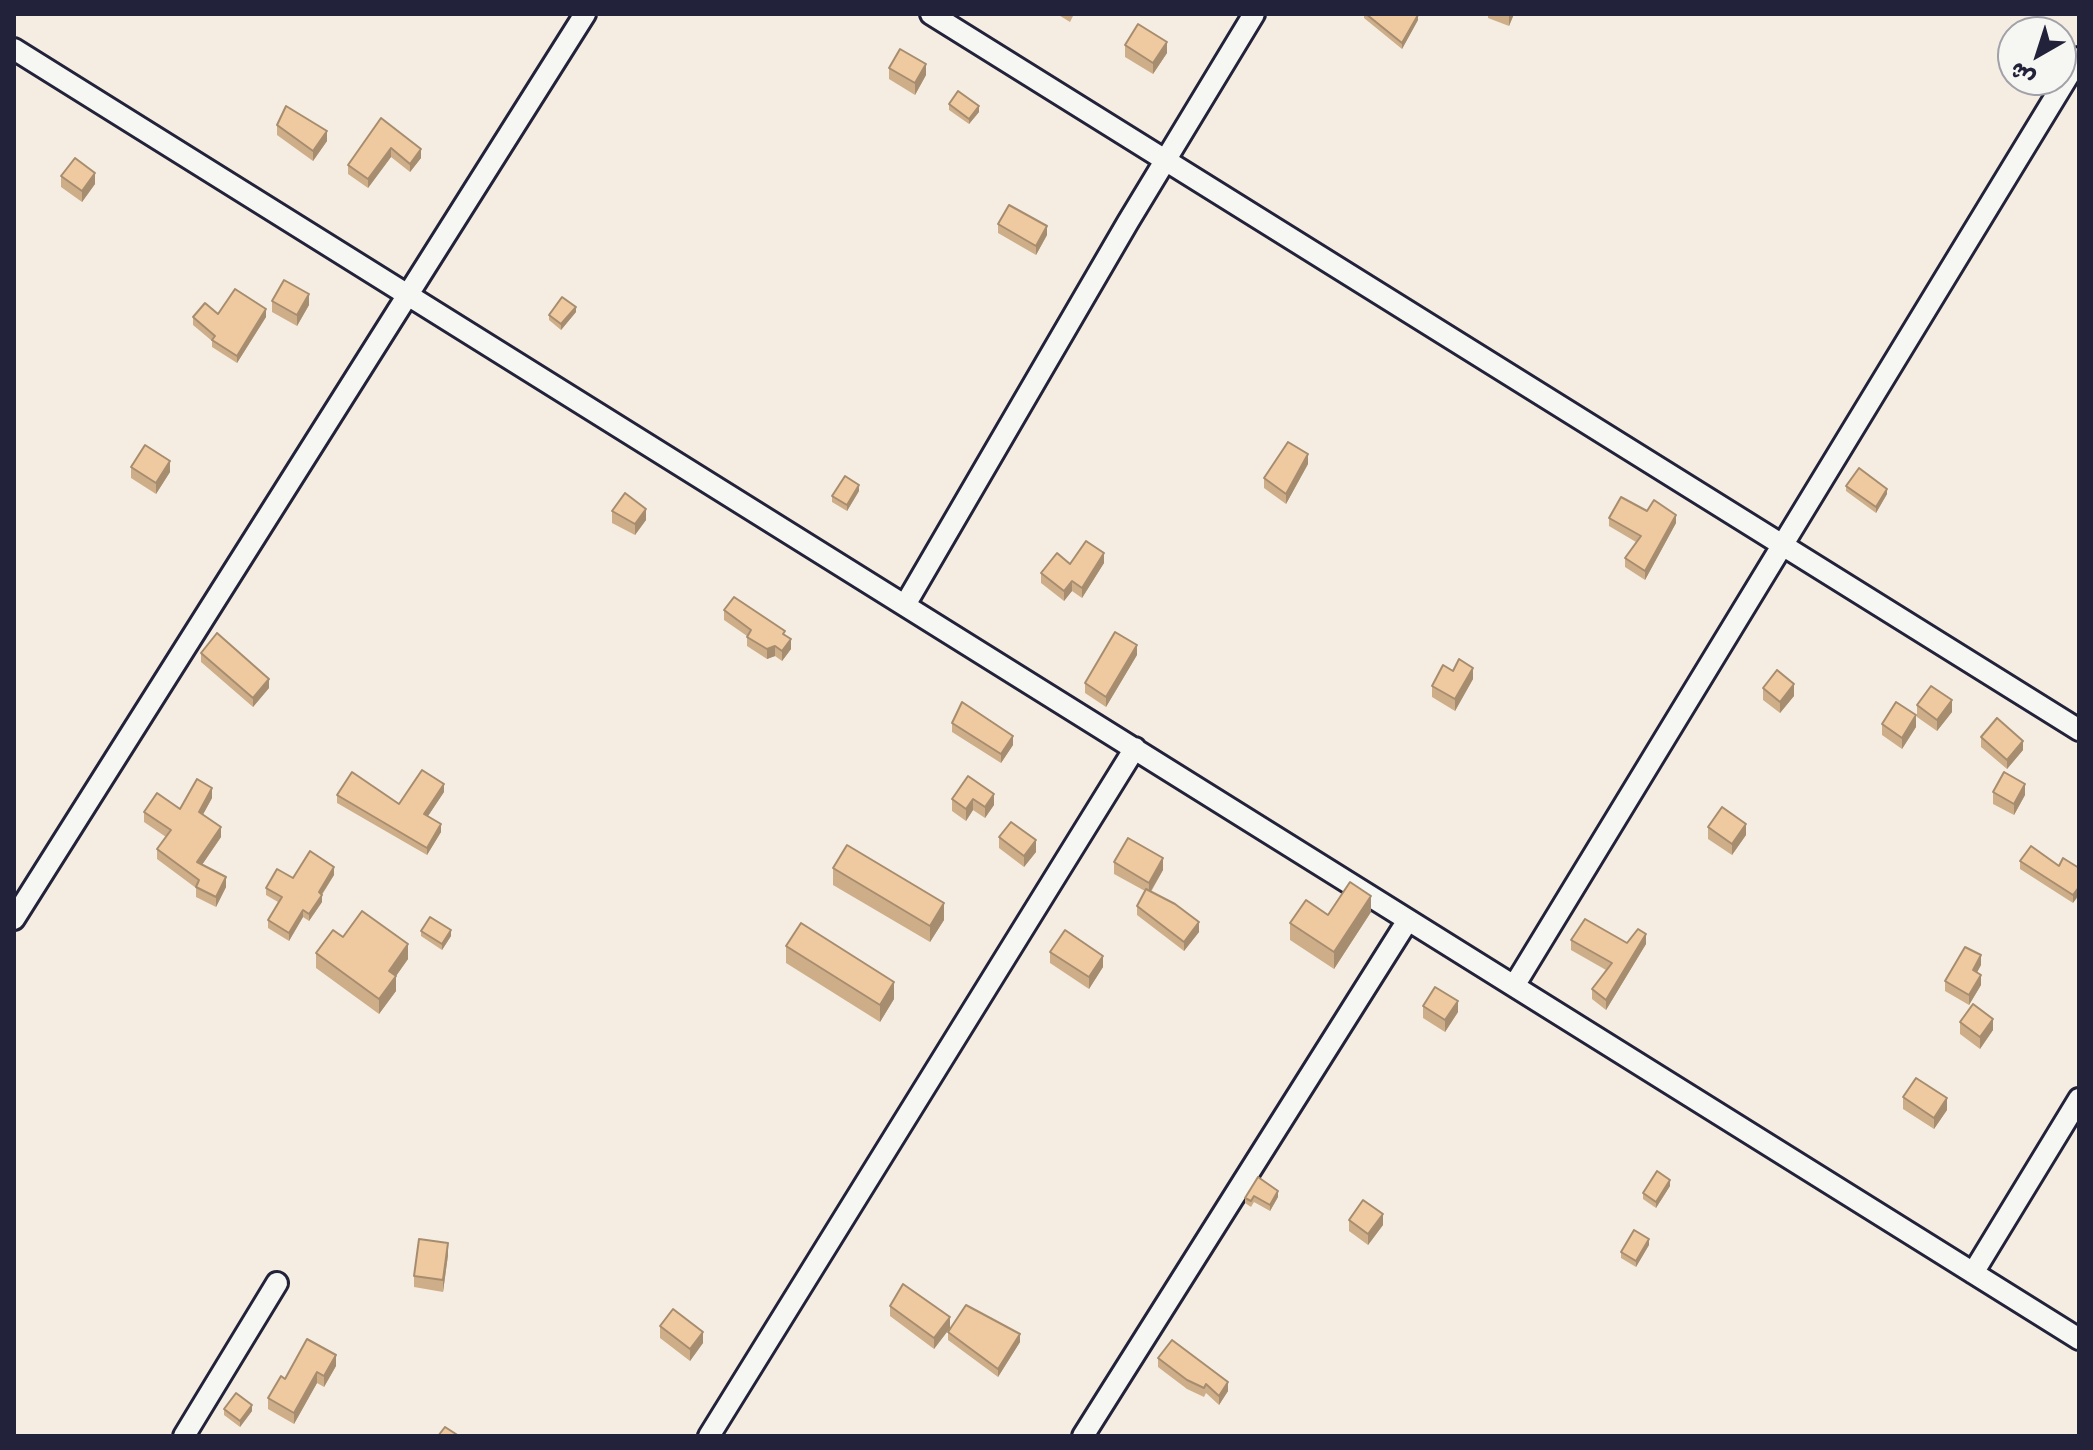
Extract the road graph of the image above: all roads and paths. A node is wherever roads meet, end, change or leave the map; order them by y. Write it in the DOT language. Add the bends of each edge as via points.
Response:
graph roads {
  1 [pos="585,14"];
  2 [pos="931,14"];
  3 [pos="1254,14"];
  4 [pos="14,49"];
  5 [pos="2079,58"];
  6 [pos="1165,160"];
  7 [pos="408,295"];
  8 [pos="1783,545"];
  9 [pos="905,605"];
  10 [pos="2079,730"];
  11 [pos="1135,748"];
  12 [pos="14,919"];
  13 [pos="1408,920"];
  14 [pos="1514,986"];
  15 [pos="2079,1099"];
  16 [pos="1973,1273"];
  17 [pos="277,1283"];
  18 [pos="2079,1339"];
  19 [pos="184,1436"];
  20 [pos="709,1436"];
  21 [pos="1083,1436"];
  1 -- 7 [label="street"];
  2 -- 6 [label="street"];
  3 -- 6 [label="street"];
  4 -- 7 [label="street"];
  5 -- 8 [label="street"];
  6 -- 8 [label="street"];
  6 -- 9 [label="street"];
  7 -- 9 [label="street"];
  7 -- 12 [label="street"];
  8 -- 10 [label="street"];
  8 -- 14 [label="street"];
  9 -- 11 [label="street"];
  11 -- 13 [label="street"];
  11 -- 20 [label="street"];
  13 -- 14 [label="street"];
  13 -- 21 [label="street"];
  14 -- 16 [label="street"];
  15 -- 16 [label="street"];
  16 -- 18 [label="street"];
  17 -- 19 [label="street"];
}
